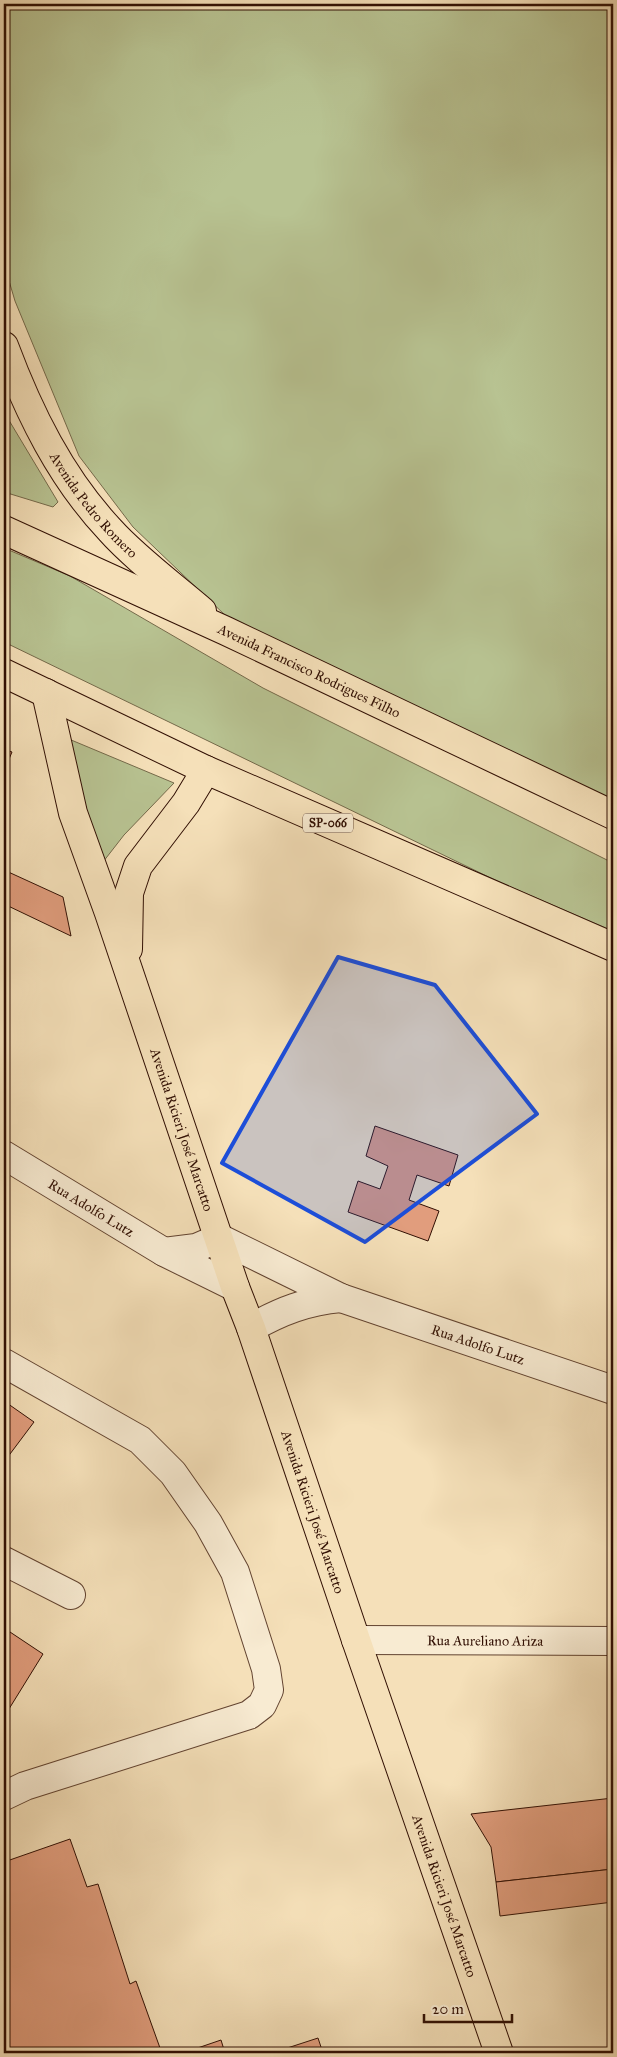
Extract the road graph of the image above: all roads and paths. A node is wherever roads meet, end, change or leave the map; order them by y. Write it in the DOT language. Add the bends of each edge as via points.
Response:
graph roads {
  1 [pos="4,346"];
  2 [pos="4,530"];
  3 [pos="226,631"];
  4 [pos="4,673"];
  5 [pos="46,693"];
  6 [pos="206,770"];
  7 [pos="613,815"];
  8 [pos="613,947"];
  9 [pos="127,972"];
  10 [pos="4,1155"];
  11 [pos="219,1238"];
  12 [pos="164,1252"];
  13 [pos="235,1287"];
  14 [pos="341,1298"];
  15 [pos="251,1328"];
  16 [pos="4,1363"];
  17 [pos="613,1390"];
  18 [pos="4,1561"];
  19 [pos="71,1595"];
  20 [pos="356,1640"];
  21 [pos="613,1641"];
  22 [pos="4,1796"];
  23 [pos="499,2053"];
  1 -- 3 [label="main road, Avenida Pedro Romero" via="38,426 69,480 110,531"];
  2 -- 3 [label="main road, Avenida Francisco Rodrigues Filho"];
  3 -- 7 [label="main road, Avenida Francisco Rodrigues Filho"];
  4 -- 5 [label="main road, SP-066"];
  5 -- 6 [label="main road, SP-066"];
  5 -- 9 [label="main road, Avenida Ricieri José Marcatto" via="73,813"];
  6 -- 8 [label="main road, SP-066"];
  6 -- 9 [label="main road, Avenida Ricieri José Marcatto" via="186,803 138,866 129,893"];
  9 -- 11 [label="main road, Avenida Ricieri José Marcatto"];
  10 -- 12 [label="street, Rua Adolfo Lutz"];
  11 -- 12 [label="street" via="196,1248"];
  11 -- 13 [label="main road, Avenida Ricieri José Marcatto"];
  11 -- 14 [label="street, Rua Adolfo Lutz"];
  12 -- 13 [label="street, Rua Adolfo Lutz"];
  13 -- 15 [label="main road, Avenida Ricieri José Marcatto"];
  14 -- 15 [label="street, Rua Adolfo Lutz" via="292,1307"];
  14 -- 17 [label="street, Rua Adolfo Lutz"];
  15 -- 20 [label="main road, Avenida Ricieri José Marcatto"];
  16 -- 22 [label="street" via="140,1440 173,1473 208,1523 235,1572 266,1669 269,1690 262,1705 249,1715 25,1786"];
  18 -- 19 [label="street"];
  20 -- 21 [label="street, Rua Aureliano Ariza"];
  20 -- 23 [label="main road, Avenida Ricieri José Marcatto"];
}
